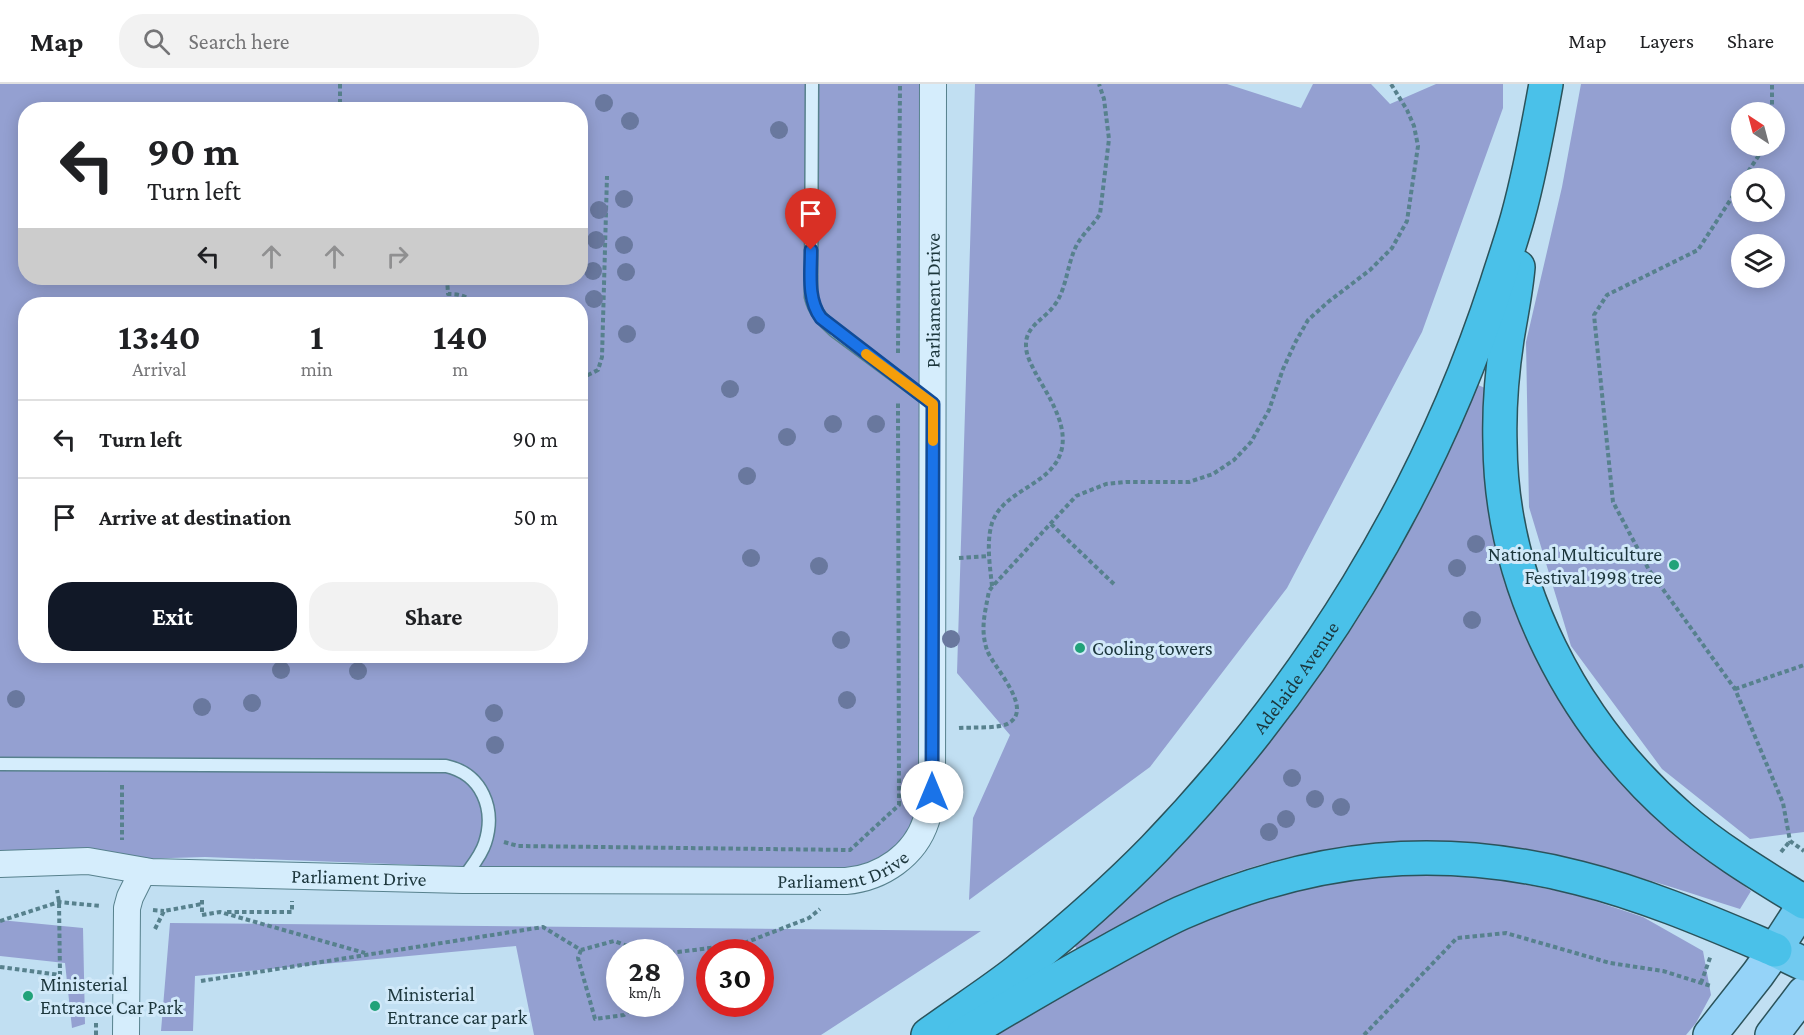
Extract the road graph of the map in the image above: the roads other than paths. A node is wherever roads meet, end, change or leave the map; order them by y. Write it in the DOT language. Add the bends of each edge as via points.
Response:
graph roads {
  1 [pos="812,84"];
  2 [pos="933,84"];
  3 [pos="1546,84"];
  4 [pos="1518,217"];
  5 [pos="933,404"];
  6 [pos="0,764"];
  7 [pos="0,864"];
  8 [pos="143,872"];
  9 [pos="463,880"];
  10 [pos="1804,903"];
  11 [pos="1775,950"];
  12 [pos="1804,964"];
  13 [pos="1804,993"];
  14 [pos="126,1035"];
  15 [pos="928,1035"];
  16 [pos="963,1035"];
  17 [pos="1710,1035"];
  18 [pos="1772,1035"];
  1 -- 5 [label="lane" via="814,309 835,331"];
  2 -- 5 [label="street, Parliament Drive"];
  3 -- 4 [label="highway"];
  4 -- 10 [label="highway" via="1517,281 1499,430 1500,471 1515,553 1544,634 1560,669 1593,722 1648,787 1698,832"];
  4 -- 15 [label="highway, Adelaide Avenue" via="1460,384 1414,486 1323,642 1277,706 1214,784 1128,874 1018,970"];
  5 -- 9 [label="street, Parliament Drive" via="932,792 926,822 905,854 867,878 846,881"];
  6 -- 9 [label="lane" via="453,767 466,773 484,795 490,824 482,852"];
  7 -- 8 [label="street, Parliament Drive" via="88,861"];
  8 -- 9 [label="street, Parliament Drive"];
  8 -- 14 [label="street" via="127,908"];
  10 -- 11 [label="highway"];
  11 -- 12 [label="highway"];
  11 -- 16 [label="highway" via="1671,907 1579,878 1488,860 1387,859 1276,878 1210,901 1144,932"];
  11 -- 17 [label="main road"];
  13 -- 18 [label="main road"];
}
